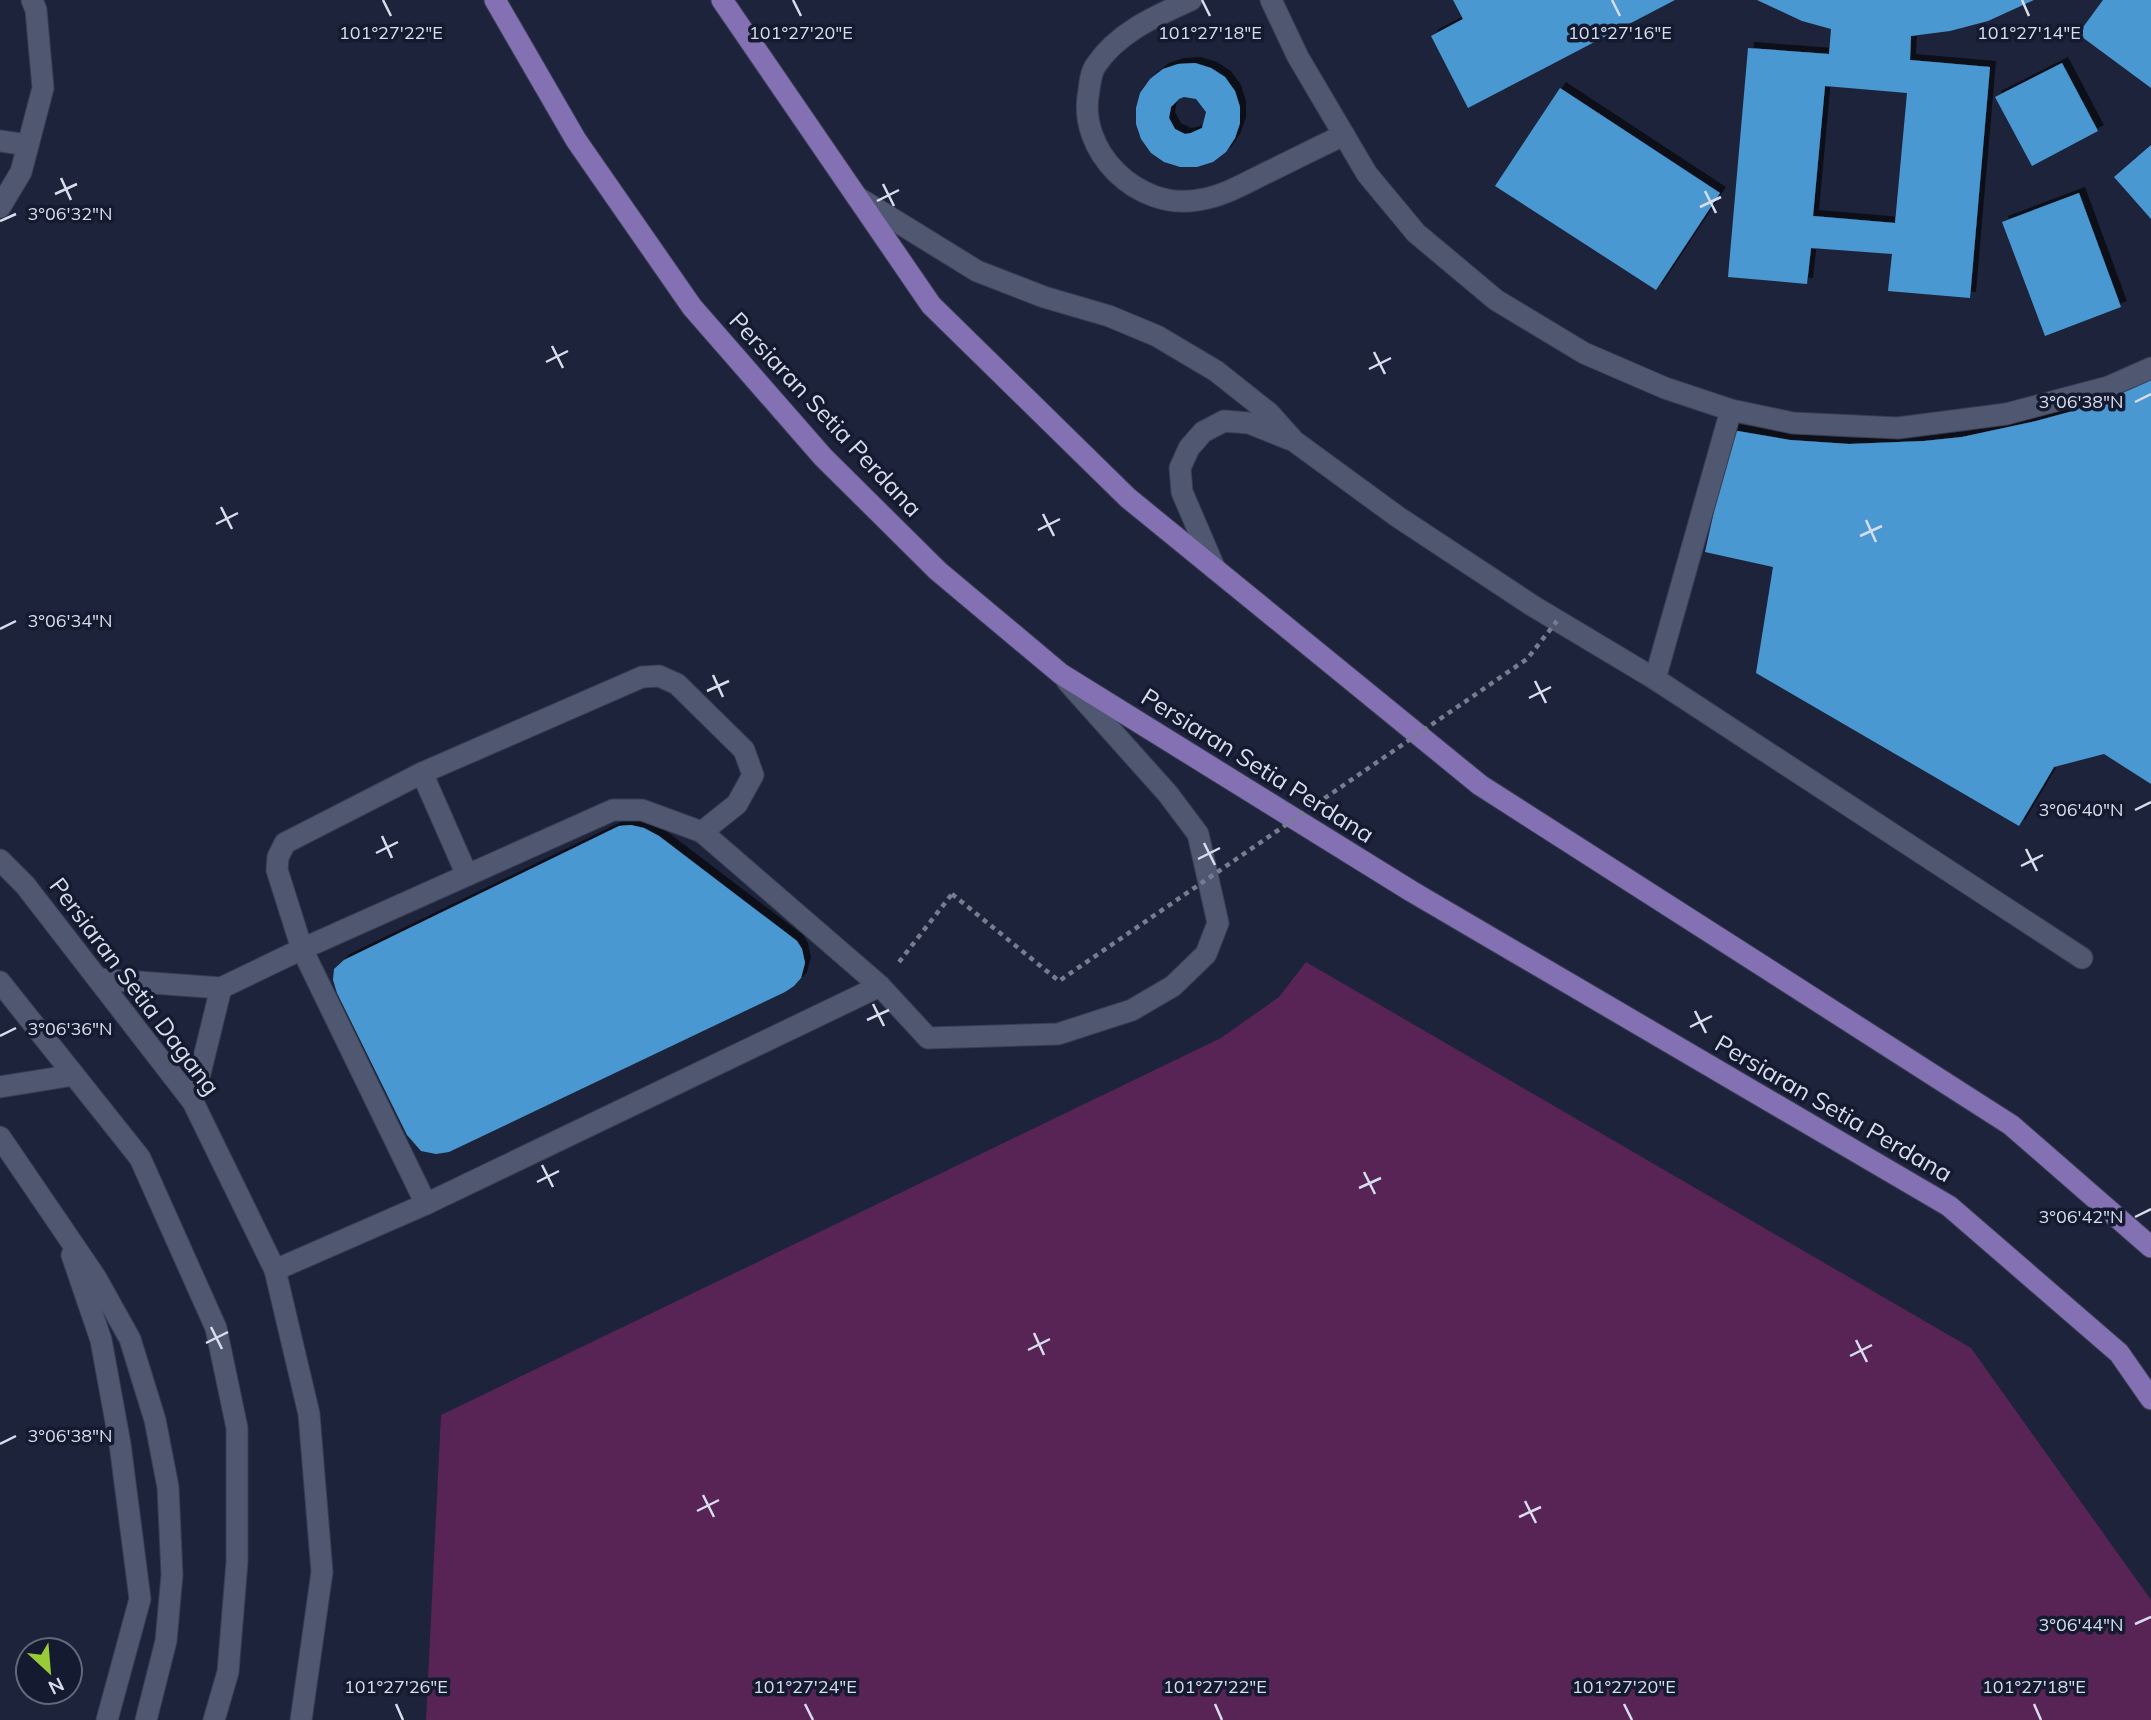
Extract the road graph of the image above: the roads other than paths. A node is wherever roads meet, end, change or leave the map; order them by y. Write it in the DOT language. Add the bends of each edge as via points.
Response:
graph roads {
  1 [pos="32,0"];
  2 [pos="495,0"];
  3 [pos="722,0"];
  4 [pos="1191,0"];
  5 [pos="1271,0"];
  6 [pos="1344,135"];
  7 [pos="0,141"];
  8 [pos="28,145"];
  9 [pos="857,197"];
  10 [pos="0,207"];
  11 [pos="2151,368"];
  12 [pos="1731,410"];
  13 [pos="1294,441"];
  14 [pos="1215,569"];
  15 [pos="1061,674"];
  16 [pos="1655,679"];
  17 [pos="422,773"];
  18 [pos="702,832"];
  19 [pos="0,859"];
  20 [pos="467,875"];
  21 [pos="302,949"];
  22 [pos="2082,958"];
  23 [pos="98,979"];
  24 [pos="0,982"];
  25 [pos="880,986"];
  26 [pos="221,988"];
  27 [pos="74,1075"];
  28 [pos="0,1087"];
  29 [pos="193,1102"];
  30 [pos="0,1137"];
  31 [pos="426,1204"];
  32 [pos="63,1228"];
  33 [pos="2151,1247"];
  34 [pos="275,1270"];
  35 [pos="2151,1399"];
  36 [pos="107,1720"];
  37 [pos="146,1720"];
  38 [pos="214,1720"];
  39 [pos="301,1720"];
  1 -- 8 [label="street" via="43,88"];
  2 -- 15 [label="main road, Persiaran Setia Perdana" via="576,140 692,307 833,467 938,571"];
  3 -- 9 [label="main road"];
  4 -- 6 [label="street" via="1142,23 1094,67 1086,101 1091,134 1107,164 1132,187 1163,200 1197,201 1230,191"];
  5 -- 6 [label="street"];
  6 -- 12 [label="street" via="1367,174 1416,233 1496,300 1584,353"];
  7 -- 8 [label="street"];
  8 -- 10 [label="street" via="21,172"];
  9 -- 13 [label="street" via="977,271 1157,336 1216,371 1269,413"];
  9 -- 14 [label="main road" via="931,305 1128,498"];
  11 -- 12 [label="street" via="2108,387 2006,414 1898,428 1793,423"];
  12 -- 16 [label="street"];
  13 -- 14 [label="street" via="1249,423 1224,421 1203,432 1189,448 1180,468 1182,492"];
  13 -- 16 [label="street" via="1398,517"];
  14 -- 33 [label="main road" via="1480,785 2011,1125"];
  15 -- 25 [label="street" via="1198,834 1218,923 1206,954 1173,986 1132,1010 1058,1034 928,1038"];
  15 -- 35 [label="main road, Persiaran Setia Perdana" via="1411,891 1949,1206 2119,1353"];
  16 -- 22 [label="street"];
  17 -- 18 [label="street" via="642,677 659,676 677,684 744,750 753,775 737,804"];
  17 -- 20 [label="street"];
  17 -- 21 [label="street" via="285,843 277,870"];
  18 -- 20 [label="street" via="642,810 613,810"];
  18 -- 25 [label="street"];
  19 -- 23 [label="street, Persiaran Setia Dagang"];
  20 -- 21 [label="street"];
  21 -- 26 [label="street"];
  21 -- 31 [label="street"];
  23 -- 26 [label="street"];
  23 -- 29 [label="street, Persiaran Setia Dagang"];
  24 -- 27 [label="street"];
  25 -- 31 [label="street"];
  26 -- 29 [label="street"];
  27 -- 28 [label="street"];
  27 -- 38 [label="street" via="141,1158 216,1328 237,1428 237,1562 228,1672"];
  29 -- 34 [label="street, Persiaran Setia Dagang"];
  30 -- 32 [label="street"];
  31 -- 34 [label="street"];
  32 -- 36 [label="street" via="101,1340 140,1599"];
  32 -- 37 [label="street" via="130,1339 155,1420 168,1487 172,1575 166,1641"];
  34 -- 39 [label="street, Persiaran Setia Dagang" via="309,1414 322,1572"];
}
